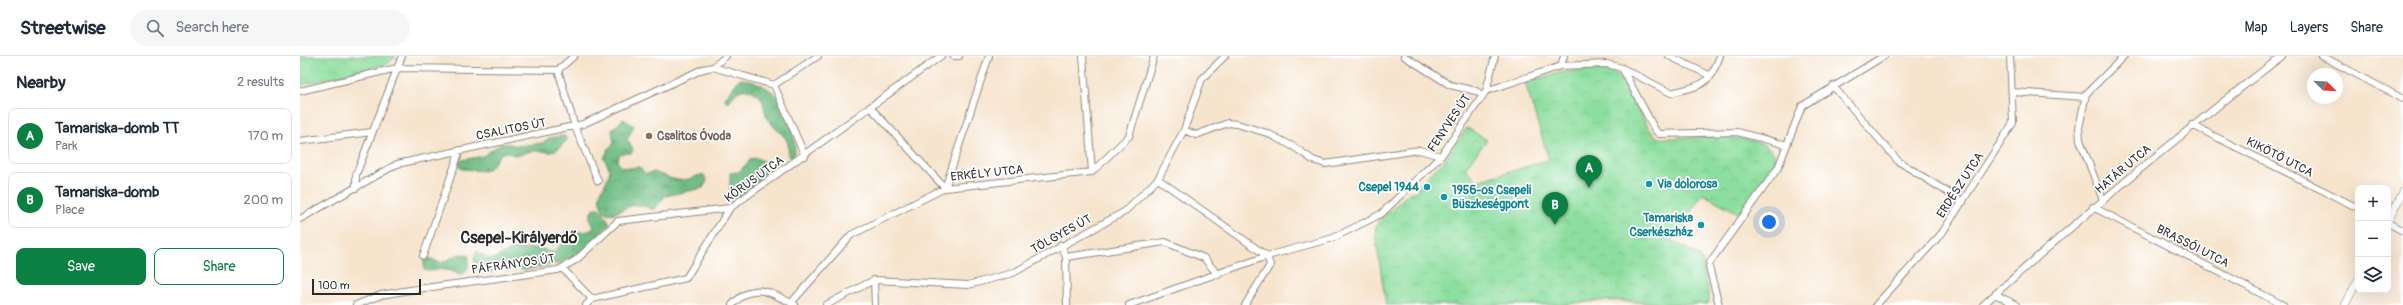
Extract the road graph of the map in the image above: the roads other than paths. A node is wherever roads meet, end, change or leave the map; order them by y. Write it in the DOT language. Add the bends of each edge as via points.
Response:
graph roads {
  1 [pos="402,56"];
  2 [pos="574,56"];
  3 [pos="726,56"];
  4 [pos="818,56"];
  5 [pos="940,56"];
  6 [pos="954,56"];
  7 [pos="959,56"];
  8 [pos="989,56"];
  9 [pos="1083,56"];
  10 [pos="1154,56"];
  11 [pos="1225,56"];
  12 [pos="1404,56"];
  13 [pos="1495,56"];
  14 [pos="1564,56"];
  15 [pos="1669,56"];
  16 [pos="1720,56"];
  17 [pos="1884,56"];
  18 [pos="2010,56"];
  19 [pos="2124,56"];
  20 [pos="2282,56"];
  21 [pos="2322,56"];
  22 [pos="1871,59"];
  23 [pos="1561,66"];
  24 [pos="713,67"];
  25 [pos="397,68"];
  26 [pos="1622,68"];
  27 [pos="558,70"];
  28 [pos="1712,76"];
  29 [pos="774,85"];
  30 [pos="1833,86"];
  31 [pos="300,91"];
  32 [pos="2012,92"];
  33 [pos="1484,93"];
  34 [pos="2085,97"];
  35 [pos="2403,99"];
  36 [pos="871,108"];
  37 [pos="2192,125"];
  38 [pos="574,127"];
  39 [pos="1184,130"];
  40 [pos="372,132"];
  41 [pos="300,141"];
  42 [pos="1787,145"];
  43 [pos="460,150"];
  44 [pos="805,156"];
  45 [pos="1441,156"];
  46 [pos="1092,172"];
  47 [pos="1158,179"];
  48 [pos="598,181"];
  49 [pos="356,188"];
  50 [pos="945,188"];
  51 [pos="2403,192"];
  52 [pos="2103,200"];
  53 [pos="1963,202"];
  54 [pos="2355,206"];
  55 [pos="2093,207"];
  56 [pos="730,208"];
  57 [pos="300,219"];
  58 [pos="2388,221"];
  59 [pos="2391,224"];
  60 [pos="2403,231"];
  61 [pos="1061,245"];
  62 [pos="423,256"];
  63 [pos="1267,256"];
  64 [pos="1066,257"];
  65 [pos="562,268"];
  66 [pos="1218,275"];
  67 [pos="874,280"];
  68 [pos="2355,286"];
  69 [pos="1995,294"];
  70 [pos="592,300"];
  71 [pos="793,304"];
  72 [pos="356,305"];
  73 [pos="586,305"];
  74 [pos="732,305"];
  75 [pos="826,305"];
  76 [pos="875,305"];
  77 [pos="1067,305"];
  78 [pos="1129,305"];
  79 [pos="1245,305"];
  80 [pos="1718,305"];
  81 [pos="1876,305"];
  82 [pos="1983,305"];
  83 [pos="2016,305"];
  84 [pos="2283,305"];
  85 [pos="2345,305"];
  1 -- 25 [label="street"];
  2 -- 27 [label="street"];
  3 -- 24 [label="street, CSALITOS ÚT"];
  4 -- 29 [label="street"];
  5 -- 36 [label="street, KÓRUS UTCA"];
  6 -- 7 [label="street"];
  8 -- 50 [label="street"];
  9 -- 46 [label="street"];
  10 -- 46 [label="street" via="1129,136"];
  11 -- 39 [label="street, TÖLGYES ÚT" via="1202,79"];
  12 -- 33 [label="street" via="1450,85"];
  13 -- 33 [label="street"];
  14 -- 23 [label="street"];
  15 -- 28 [label="street"];
  16 -- 28 [label="street"];
  17 -- 22 [label="street"];
  18 -- 32 [label="street, ERDÉSZ UTCA"];
  19 -- 34 [label="street"];
  20 -- 37 [label="street, HATÁR UTCA"];
  21 -- 35 [label="street"];
  22 -- 30 [label="street"];
  23 -- 26 [label="street, FENYVES ÚT" via="1607,64"];
  23 -- 33 [label="street, FENYVES ÚT"];
  24 -- 29 [label="street"];
  24 -- 38 [label="street, CSALITOS ÚT" via="703,69 596,120"];
  25 -- 27 [label="street"];
  25 -- 31 [label="street"];
  25 -- 40 [label="street"];
  26 -- 28 [label="street, FENYVES ÚT" via="1671,93 1700,86"];
  26 -- 42 [label="street" via="1659,134 1736,132"];
  27 -- 38 [label="street"];
  29 -- 44 [label="street"];
  30 -- 42 [label="street" via="1802,106"];
  30 -- 53 [label="street" via="1898,161"];
  32 -- 34 [label="street"];
  32 -- 53 [label="street, ERDÉSZ UTCA" via="2012,123"];
  33 -- 45 [label="street, FENYVES ÚT"];
  34 -- 52 [label="street" via="2079,128 2080,140"];
  36 -- 44 [label="street, KÓRUS UTCA"];
  36 -- 50 [label="street"];
  37 -- 52 [label="street, HATÁR UTCA"];
  37 -- 54 [label="street, KIKÖTŐ UTCA"];
  38 -- 43 [label="street, CSALITOS ÚT"];
  38 -- 48 [label="street"];
  39 -- 45 [label="street" via="1196,135 1228,123 1237,124 1267,133 1325,164 1419,150"];
  39 -- 47 [label="street, TÖLGYES ÚT"];
  40 -- 41 [label="street"];
  40 -- 49 [label="street" via="356,175"];
  42 -- 80 [label="street" via="1778,168 1710,262"];
  43 -- 49 [label="street, CSALITOS ÚT" via="397,164"];
  43 -- 62 [label="street"];
  44 -- 56 [label="street, KÓRUS UTCA"];
  45 -- 63 [label="street, FENYVES ÚT" via="1381,214 1333,238"];
  46 -- 50 [label="street, ERKÉLY UTCA"];
  47 -- 61 [label="street, TÖLGYES ÚT" via="1124,212"];
  47 -- 63 [label="street"];
  49 -- 57 [label="street, CSALITOS ÚT"];
  50 -- 71 [label="street, ERKÉLY UTCA" via="851,235"];
  51 -- 58 [label="street"];
  52 -- 55 [label="street, HATÁR UTCA"];
  53 -- 81 [label="street, ERDÉSZ UTCA" via="1942,233"];
  55 -- 69 [label="street, HATÁR UTCA"];
  55 -- 84 [label="street, BRASSÓI UTCA"];
  56 -- 65 [label="street, PÁFRÁNYOS ÚT" via="618,221 576,260"];
  56 -- 70 [label="street, KÓRUS UTCA" via="686,278"];
  59 -- 60 [label="street"];
  61 -- 64 [label="street"];
  61 -- 67 [label="street, TÖLGYES ÚT" via="1013,272 968,285"];
  63 -- 66 [label="street, FENYVES ÚT"];
  63 -- 79 [label="street" via="1270,265"];
  64 -- 66 [label="street" via="1165,242 1204,258"];
  64 -- 77 [label="street"];
  65 -- 70 [label="street"];
  65 -- 72 [label="street, PÁFRÁNYOS ÚT" via="381,295"];
  66 -- 78 [label="street, FENYVES ÚT"];
  67 -- 75 [label="street"];
  67 -- 76 [label="street"];
  68 -- 85 [label="street"];
  69 -- 82 [label="street, HATÁR UTCA"];
  69 -- 83 [label="street"];
  70 -- 73 [label="street, KÓRUS UTCA"];
  71 -- 74 [label="street" via="762,289 742,294"];
}
